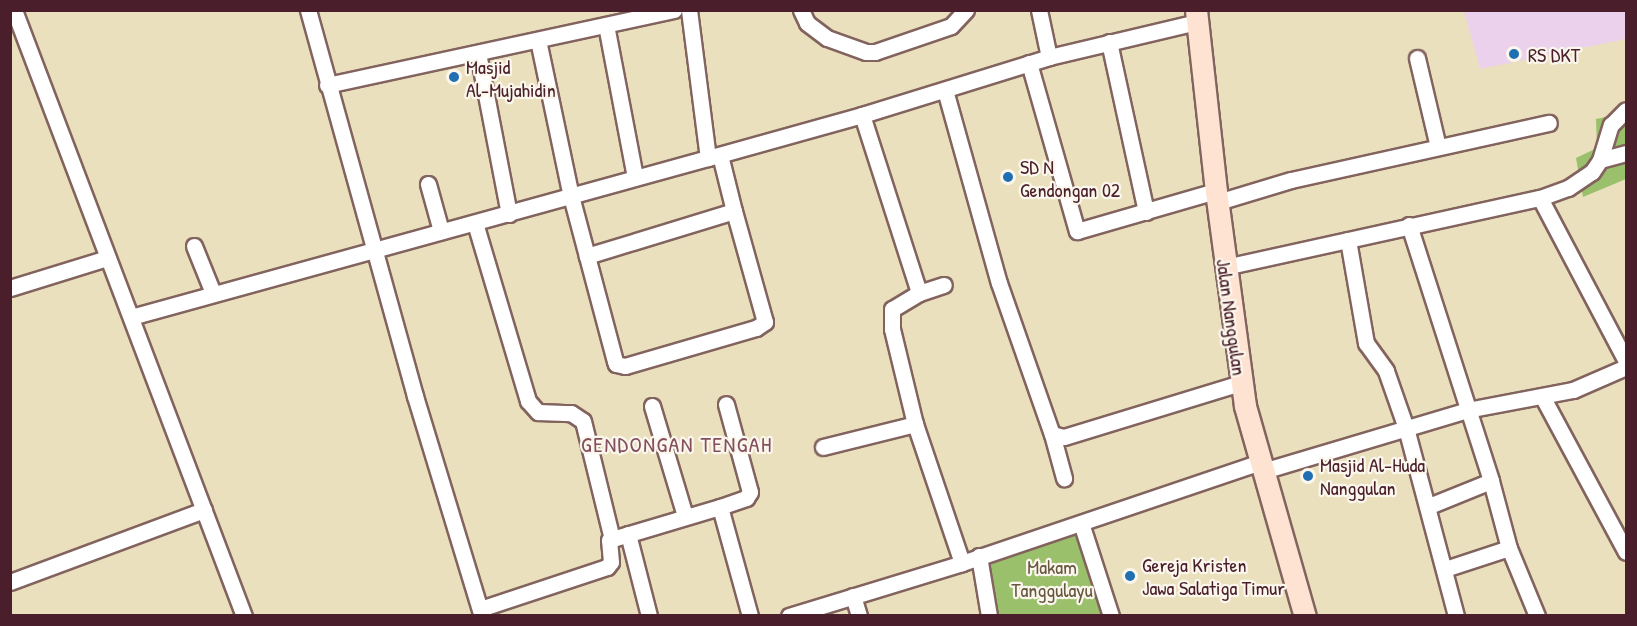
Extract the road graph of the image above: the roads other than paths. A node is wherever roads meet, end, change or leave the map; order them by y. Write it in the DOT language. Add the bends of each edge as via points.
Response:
graph roads {
  1 [pos="14,10"];
  2 [pos="308,10"];
  3 [pos="674,10"];
  4 [pos="689,10"];
  5 [pos="801,10"];
  6 [pos="966,10"];
  7 [pos="1039,10"];
  8 [pos="1196,16"];
  9 [pos="606,25"];
  10 [pos="538,40"];
  11 [pos="1109,42"];
  12 [pos="478,53"];
  13 [pos="1049,57"];
  14 [pos="1417,58"];
  15 [pos="1029,63"];
  16 [pos="327,85"];
  17 [pos="945,90"];
  18 [pos="1626,110"];
  19 [pos="862,115"];
  20 [pos="1549,123"];
  21 [pos="1438,147"];
  22 [pos="1626,153"];
  23 [pos="714,156"];
  24 [pos="1600,160"];
  25 [pos="635,177"];
  26 [pos="428,184"];
  27 [pos="571,196"];
  28 [pos="1217,197"];
  29 [pos="1540,198"];
  30 [pos="734,212"];
  31 [pos="1146,212"];
  32 [pos="509,214"];
  33 [pos="475,223"];
  34 [pos="1409,225"];
  35 [pos="441,231"];
  36 [pos="1348,240"];
  37 [pos="194,246"];
  38 [pos="374,248"];
  39 [pos="587,256"];
  40 [pos="107,258"];
  41 [pos="1225,267"];
  42 [pos="944,285"];
  43 [pos="10,288"];
  44 [pos="213,293"];
  45 [pos="919,293"];
  46 [pos="131,317"];
  47 [pos="1626,361"];
  48 [pos="1626,367"];
  49 [pos="1241,383"];
  50 [pos="1542,396"];
  51 [pos="726,404"];
  52 [pos="652,406"];
  53 [pos="1467,410"];
  54 [pos="915,424"];
  55 [pos="1406,428"];
  56 [pos="1052,434"];
  57 [pos="823,447"];
  58 [pos="1262,467"];
  59 [pos="1064,478"];
  60 [pos="1491,481"];
  61 [pos="1429,506"];
  62 [pos="720,507"];
  63 [pos="204,510"];
  64 [pos="685,516"];
  65 [pos="1081,523"];
  66 [pos="628,534"];
  67 [pos="612,539"];
  68 [pos="1509,548"];
  69 [pos="1626,550"];
  70 [pos="979,556"];
  71 [pos="962,563"];
  72 [pos="1445,569"];
  73 [pos="10,582"];
  74 [pos="853,596"];
  75 [pos="481,612"];
  76 [pos="244,615"];
  77 [pos="649,615"];
  78 [pos="750,615"];
  79 [pos="789,615"];
  80 [pos="859,615"];
  81 [pos="989,615"];
  82 [pos="1111,615"];
  83 [pos="1305,615"];
  84 [pos="1456,615"];
  85 [pos="1537,615"];
  1 -- 40 [label="street"];
  2 -- 16 [label="street"];
  3 -- 9 [label="street"];
  4 -- 23 [label="street"];
  5 -- 6 [label="street" via="807,23 818,32 866,52 883,51 951,26"];
  7 -- 13 [label="street"];
  8 -- 11 [label="street"];
  8 -- 28 [label="street, Jalan Nanggulan"];
  9 -- 10 [label="street"];
  9 -- 25 [label="street"];
  10 -- 12 [label="street"];
  10 -- 27 [label="street"];
  11 -- 13 [label="street"];
  11 -- 31 [label="street"];
  12 -- 16 [label="street"];
  12 -- 32 [label="street"];
  13 -- 15 [label="street"];
  14 -- 21 [label="street"];
  15 -- 17 [label="street"];
  15 -- 31 [label="street" via="1077,231"];
  16 -- 38 [label="street"];
  17 -- 19 [label="street"];
  17 -- 56 [label="street" via="999,283"];
  18 -- 24 [label="street" via="1611,125"];
  19 -- 23 [label="street"];
  19 -- 45 [label="street"];
  20 -- 21 [label="street"];
  21 -- 28 [label="street"];
  22 -- 24 [label="street"];
  23 -- 25 [label="street"];
  23 -- 30 [label="street"];
  24 -- 29 [label="street" via="1581,182"];
  25 -- 27 [label="street"];
  26 -- 35 [label="street"];
  27 -- 32 [label="street"];
  27 -- 39 [label="street"];
  28 -- 31 [label="street"];
  28 -- 41 [label="street, Jalan Nanggulan"];
  29 -- 34 [label="street"];
  29 -- 47 [label="street"];
  30 -- 39 [label="street"];
  30 -- 39 [label="street" via="764,316 762,326 756,328 619,366"];
  32 -- 33 [label="street"];
  33 -- 35 [label="street"];
  33 -- 67 [label="street" via="528,401 538,412 571,413 583,422"];
  34 -- 36 [label="street"];
  34 -- 53 [label="street"];
  35 -- 38 [label="street"];
  36 -- 41 [label="street"];
  36 -- 55 [label="street" via="1366,343 1386,371"];
  37 -- 44 [label="street"];
  38 -- 44 [label="street"];
  38 -- 75 [label="street"];
  40 -- 43 [label="street"];
  40 -- 46 [label="street"];
  41 -- 49 [label="street, Jalan Nanggulan"];
  42 -- 45 [label="street"];
  44 -- 46 [label="street"];
  45 -- 54 [label="street" via="892,309 892,329"];
  46 -- 63 [label="street"];
  48 -- 50 [label="street" via="1588,385"];
  49 -- 56 [label="street" via="1064,437"];
  49 -- 58 [label="street, Jalan Nanggulan"];
  50 -- 53 [label="street"];
  50 -- 69 [label="street"];
  51 -- 62 [label="street" via="750,492 746,498"];
  52 -- 64 [label="street"];
  53 -- 55 [label="street"];
  53 -- 60 [label="street"];
  54 -- 57 [label="street"];
  54 -- 71 [label="street"];
  55 -- 58 [label="street"];
  55 -- 61 [label="street"];
  56 -- 59 [label="street"];
  58 -- 65 [label="street"];
  58 -- 83 [label="street, Jalan Nanggulan"];
  60 -- 61 [label="street"];
  60 -- 68 [label="street"];
  61 -- 72 [label="street"];
  62 -- 64 [label="street"];
  62 -- 78 [label="street"];
  63 -- 73 [label="street"];
  63 -- 76 [label="street"];
  64 -- 66 [label="street"];
  65 -- 70 [label="street"];
  65 -- 82 [label="street"];
  66 -- 67 [label="street"];
  66 -- 77 [label="street"];
  67 -- 75 [label="street" via="608,543 611,562 607,567"];
  68 -- 72 [label="street"];
  68 -- 85 [label="street"];
  70 -- 71 [label="street"];
  70 -- 81 [label="street"];
  71 -- 74 [label="street"];
  72 -- 84 [label="street"];
  74 -- 79 [label="street"];
  74 -- 80 [label="street"];
}
